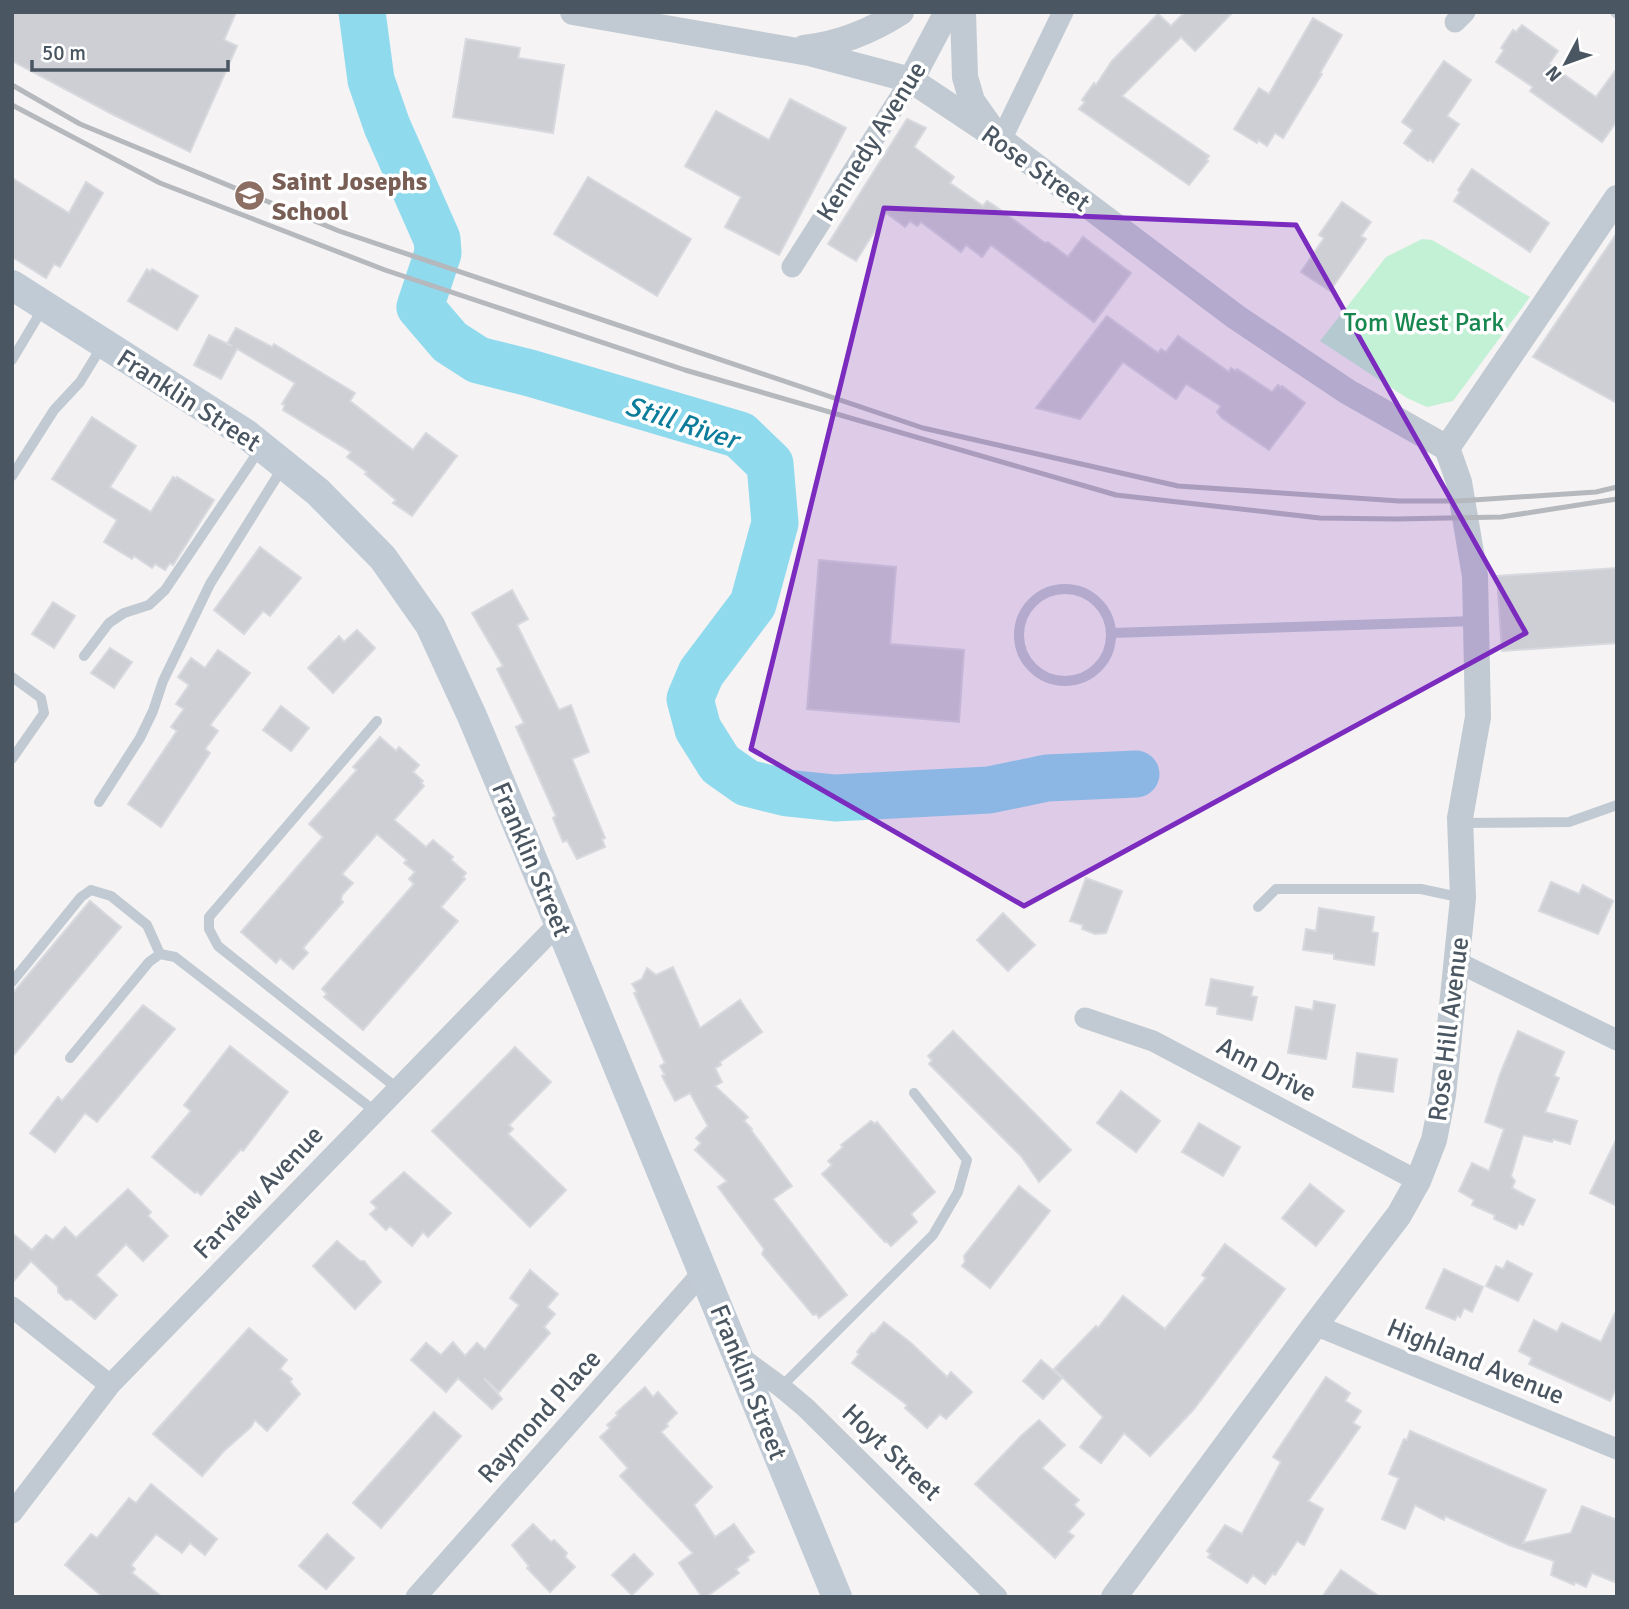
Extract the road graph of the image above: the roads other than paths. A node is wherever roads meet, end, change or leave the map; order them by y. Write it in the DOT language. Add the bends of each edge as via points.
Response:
graph roads {
  1 [pos="573,12"];
  2 [pos="901,12"];
  3 [pos="947,12"];
  4 [pos="963,12"];
  5 [pos="1063,12"];
  6 [pos="792,50"];
  7 [pos="911,80"];
  8 [pos="1001,140"];
  9 [pos="1617,198"];
  10 [pos="792,267"];
  11 [pos="12,285"];
  12 [pos="44,306"];
  13 [pos="104,344"];
  14 [pos="12,360"];
  15 [pos="261,446"];
  16 [pos="1447,449"];
  17 [pos="284,465"];
  18 [pos="12,476"];
  19 [pos="1476,621"];
  20 [pos="1112,632"];
  21 [pos="84,656"];
  22 [pos="12,677"];
  23 [pos="377,721"];
  24 [pos="12,758"];
  25 [pos="99,802"];
  26 [pos="1617,805"];
  27 [pos="1460,823"];
  28 [pos="1463,898"];
  29 [pos="1258,907"];
  30 [pos="559,923"];
  31 [pos="160,954"];
  32 [pos="1457,962"];
  33 [pos="12,982"];
  34 [pos="1085,1018"];
  35 [pos="1617,1040"];
  36 [pos="70,1058"];
  37 [pos="398,1089"];
  38 [pos="914,1093"];
  39 [pos="376,1112"];
  40 [pos="1418,1181"];
  41 [pos="704,1271"];
  42 [pos="12,1307"];
  43 [pos="1315,1325"];
  44 [pos="739,1356"];
  45 [pos="110,1385"];
  46 [pos="781,1387"];
  47 [pos="1617,1449"];
  48 [pos="12,1513"];
  49 [pos="416,1597"];
  50 [pos="837,1597"];
  51 [pos="997,1597"];
  52 [pos="1114,1597"];
  1 -- 6 [label="street, Rose Street"];
  2 -- 6 [label="street" via="871,31 827,46"];
  3 -- 7 [label="street, Kennedy Avenue"];
  4 -- 8 [label="street" via="965,77 972,101"];
  5 -- 8 [label="street"];
  6 -- 7 [label="street, Rose Street"];
  7 -- 8 [label="street, Rose Street"];
  7 -- 10 [label="street, Kennedy Avenue"];
  8 -- 16 [label="street, Rose Street" via="1236,317 1348,392"];
  9 -- 16 [label="street"];
  11 -- 12 [label="main road, Franklin Street"];
  12 -- 13 [label="main road, Franklin Street"];
  12 -- 14 [label="lane"];
  13 -- 15 [label="main road, Franklin Street"];
  13 -- 18 [label="lane"];
  15 -- 17 [label="main road, Franklin Street"];
  15 -- 21 [label="lane" via="165,590 149,605 109,623"];
  16 -- 19 [label="street, Rose Hill Avenue" via="1459,482 1475,576"];
  17 -- 25 [label="lane" via="210,584 140,738"];
  17 -- 30 [label="main road, Franklin Street" via="318,492 383,558 430,625"];
  19 -- 20 [label="lane"];
  19 -- 27 [label="street, Rose Hill Avenue" via="1478,717"];
  20 -- 20 [label="lane" via="1103,608 1092,597 1063,589 1035,600 1020,625 1019,640 1024,655 1045,676 1075,680 1102,664"];
  22 -- 24 [label="lane" via="41,698 44,713"];
  23 -- 37 [label="lane" via="209,917 209,929 218,946"];
  26 -- 27 [label="lane" via="1569,822"];
  27 -- 28 [label="street, Rose Hill Avenue"];
  28 -- 29 [label="lane" via="1422,889 1276,889"];
  28 -- 32 [label="street, Rose Hill Avenue"];
  30 -- 37 [label="street, Farview Avenue"];
  30 -- 41 [label="main road, Franklin Street"];
  31 -- 33 [label="lane" via="147,925 111,896 91,890"];
  31 -- 36 [label="lane"];
  31 -- 39 [label="lane" via="174,957"];
  32 -- 35 [label="street"];
  32 -- 40 [label="street, Rose Hill Avenue" via="1443,1095 1434,1140"];
  34 -- 40 [label="street, Ann Drive" via="1153,1041"];
  37 -- 39 [label="street, Farview Avenue"];
  38 -- 46 [label="lane" via="967,1160 958,1192 933,1235"];
  39 -- 45 [label="street, Farview Avenue"];
  40 -- 43 [label="street, Rose Hill Avenue" via="1377,1248"];
  41 -- 44 [label="main road, Franklin Street"];
  41 -- 49 [label="street, Raymond Place"];
  42 -- 45 [label="street"];
  43 -- 47 [label="street, Highland Avenue"];
  43 -- 52 [label="street, Rose Hill Avenue"];
  44 -- 46 [label="street, Hoyt Street"];
  44 -- 50 [label="main road, Franklin Street"];
  45 -- 48 [label="street, Farview Avenue"];
  46 -- 51 [label="street, Hoyt Street"];
}
